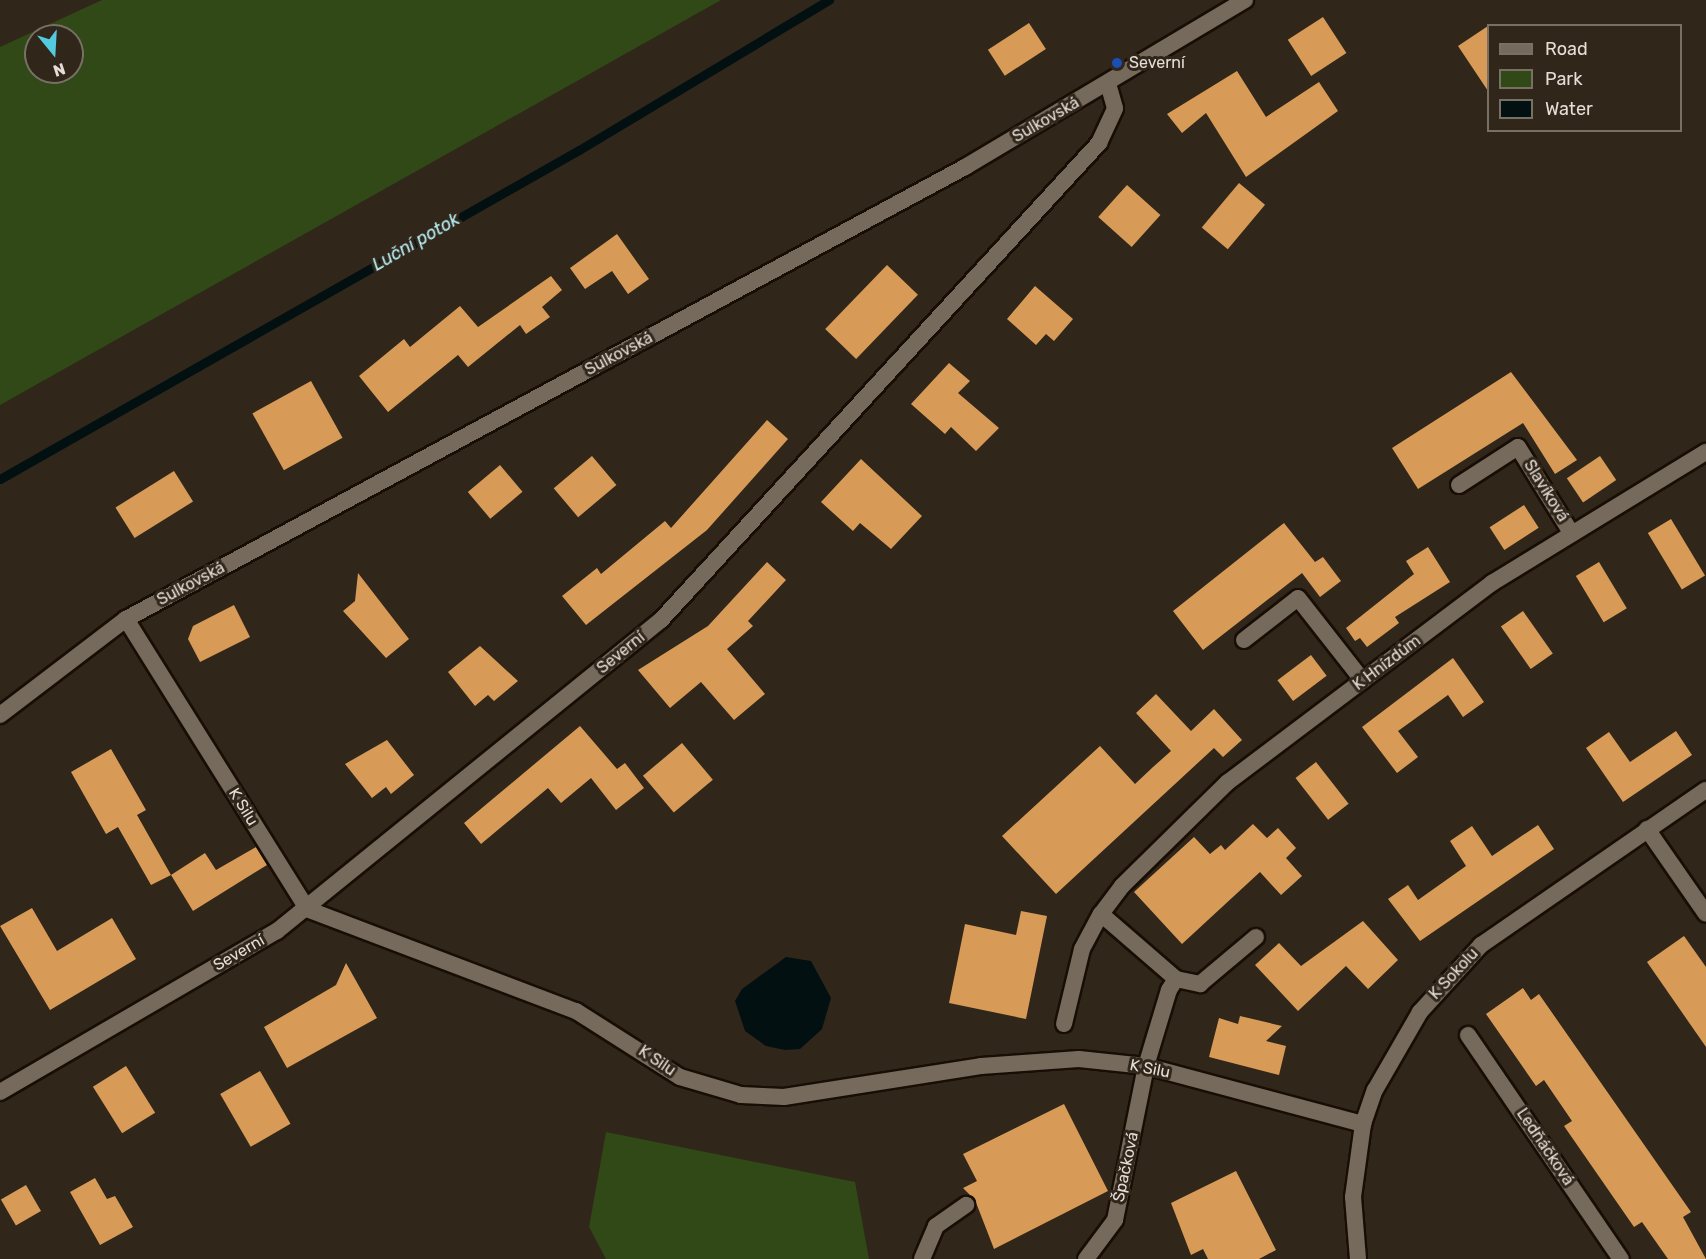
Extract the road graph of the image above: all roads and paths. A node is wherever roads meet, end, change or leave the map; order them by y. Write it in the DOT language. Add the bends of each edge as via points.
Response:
graph roads {
  1 [pos="1245,0"];
  2 [pos="1108,84"];
  3 [pos="1706,452"];
  4 [pos="1459,484"];
  5 [pos="1572,534"];
  6 [pos="126,619"];
  7 [pos="1244,640"];
  8 [pos="1363,681"];
  9 [pos="0,715"];
  10 [pos="1706,790"];
  11 [pos="1647,829"];
  12 [pos="307,909"];
  13 [pos="1101,914"];
  14 [pos="1706,914"];
  15 [pos="1256,937"];
  16 [pos="1176,979"];
  17 [pos="1064,1024"];
  18 [pos="1468,1035"];
  19 [pos="1146,1066"];
  20 [pos="0,1092"];
  21 [pos="1363,1125"];
  22 [pos="966,1206"];
  23 [pos="922,1259"];
  24 [pos="1086,1259"];
  25 [pos="1358,1259"];
  26 [pos="1621,1259"];
  1 -- 2 [label="street, Sulkovská"];
  2 -- 6 [label="street, Sulkovská" via="965,167"];
  2 -- 12 [label="street, Severní" via="1115,108 1099,143 661,620"];
  3 -- 5 [label="street, K Hnízdům"];
  4 -- 5 [label="street, Slavíková" via="1518,447"];
  5 -- 8 [label="street, K Hnízdům" via="1492,583"];
  6 -- 9 [label="street, Sulkovská"];
  6 -- 12 [label="street, K Silu"];
  7 -- 8 [label="street" via="1298,598"];
  8 -- 13 [label="street, K Hnízdům" via="1228,782 1122,886"];
  10 -- 11 [label="street, K Sokolu"];
  11 -- 14 [label="street"];
  11 -- 21 [label="street, K Sokolu" via="1481,945 1447,978 1397,1050"];
  12 -- 19 [label="street, K Silu" via="576,1011 680,1077 741,1095 814,1094 1013,1063 1079,1059"];
  12 -- 20 [label="street, Severní"];
  13 -- 16 [label="street"];
  13 -- 17 [label="street, K Hnízdům" via="1082,949"];
  15 -- 16 [label="street" via="1200,984"];
  16 -- 19 [label="street"];
  18 -- 26 [label="street, Ledňáčková"];
  19 -- 21 [label="street, K Silu"];
  19 -- 24 [label="street, Špačková" via="1115,1220"];
  21 -- 25 [label="street, K Sokolu" via="1353,1197"];
  22 -- 23 [label="street" via="936,1226"];
}
